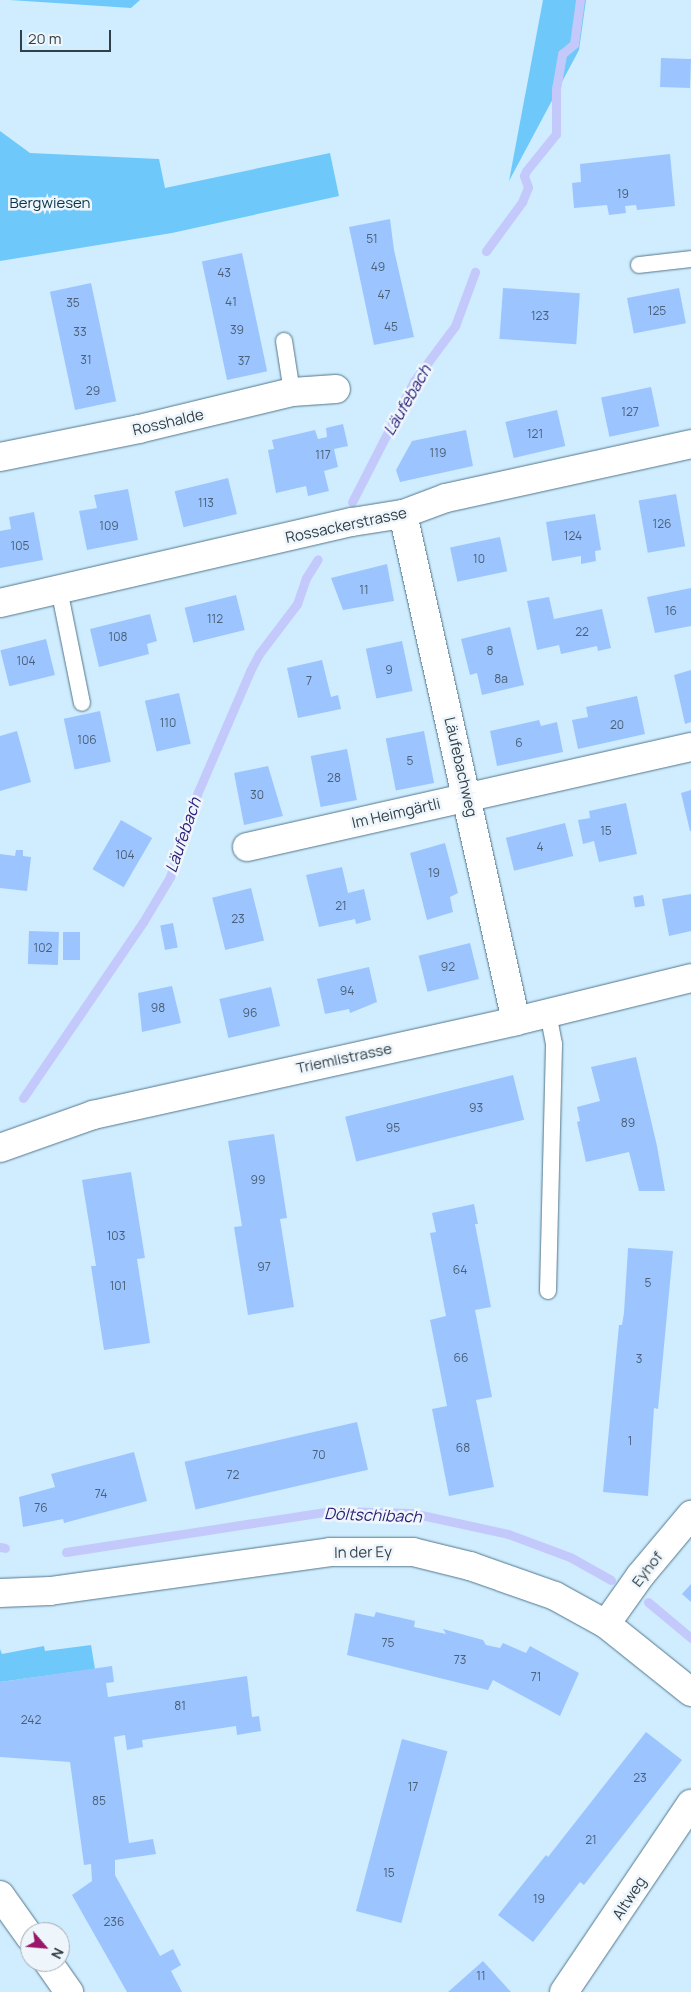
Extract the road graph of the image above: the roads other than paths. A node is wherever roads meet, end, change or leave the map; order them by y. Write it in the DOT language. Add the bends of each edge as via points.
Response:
graph roads {
  1 [pos="691,259"];
  2 [pos="639,265"];
  3 [pos="284,341"];
  4 [pos="336,389"];
  5 [pos="292,392"];
  6 [pos="691,444"];
  7 [pos="0,457"];
  8 [pos="403,514"];
  9 [pos="59,589"];
  10 [pos="0,603"];
  11 [pos="82,702"];
  12 [pos="691,747"];
  13 [pos="468,797"];
  14 [pos="246,847"];
  15 [pos="691,978"];
  16 [pos="548,1013"];
  17 [pos="516,1021"];
  18 [pos="0,1148"];
  19 [pos="548,1291"];
  20 [pos="691,1516"];
  21 [pos="0,1593"];
  22 [pos="606,1624"];
  23 [pos="691,1692"];
  24 [pos="691,1804"];
  25 [pos="0,1895"];
  26 [pos="20,1923"];
  27 [pos="55,1972"];
  28 [pos="69,1992"];
  29 [pos="564,1992"];
  1 -- 2 [label="lane"];
  3 -- 5 [label="lane"];
  4 -- 5 [label="street, Rosshalde"];
  5 -- 7 [label="street, Rosshalde"];
  6 -- 8 [label="street, Rossackerstrasse" via="446,498"];
  8 -- 9 [label="street, Rossackerstrasse" via="352,522"];
  8 -- 13 [label="street, Läufebachweg"];
  9 -- 10 [label="street, Rossackerstrasse"];
  9 -- 11 [label="lane"];
  12 -- 13 [label="street, Im Heimgärtli"];
  13 -- 14 [label="street, Im Heimgärtli"];
  13 -- 17 [label="street, Läufebachweg"];
  15 -- 16 [label="street, Triemlistrasse"];
  16 -- 17 [label="street, Triemlistrasse"];
  16 -- 19 [label="lane" via="554,1044"];
  17 -- 18 [label="street, Triemlistrasse" via="93,1115"];
  20 -- 22 [label="street, Eyhof" via="640,1576"];
  21 -- 22 [label="street, In der Ey" via="50,1591 330,1552 413,1552 512,1579 555,1596"];
  22 -- 23 [label="street, In der Ey"];
  24 -- 29 [label="street, Altweg"];
  25 -- 26 [label="street"];
  27 -- 28 [label="street"];
}
